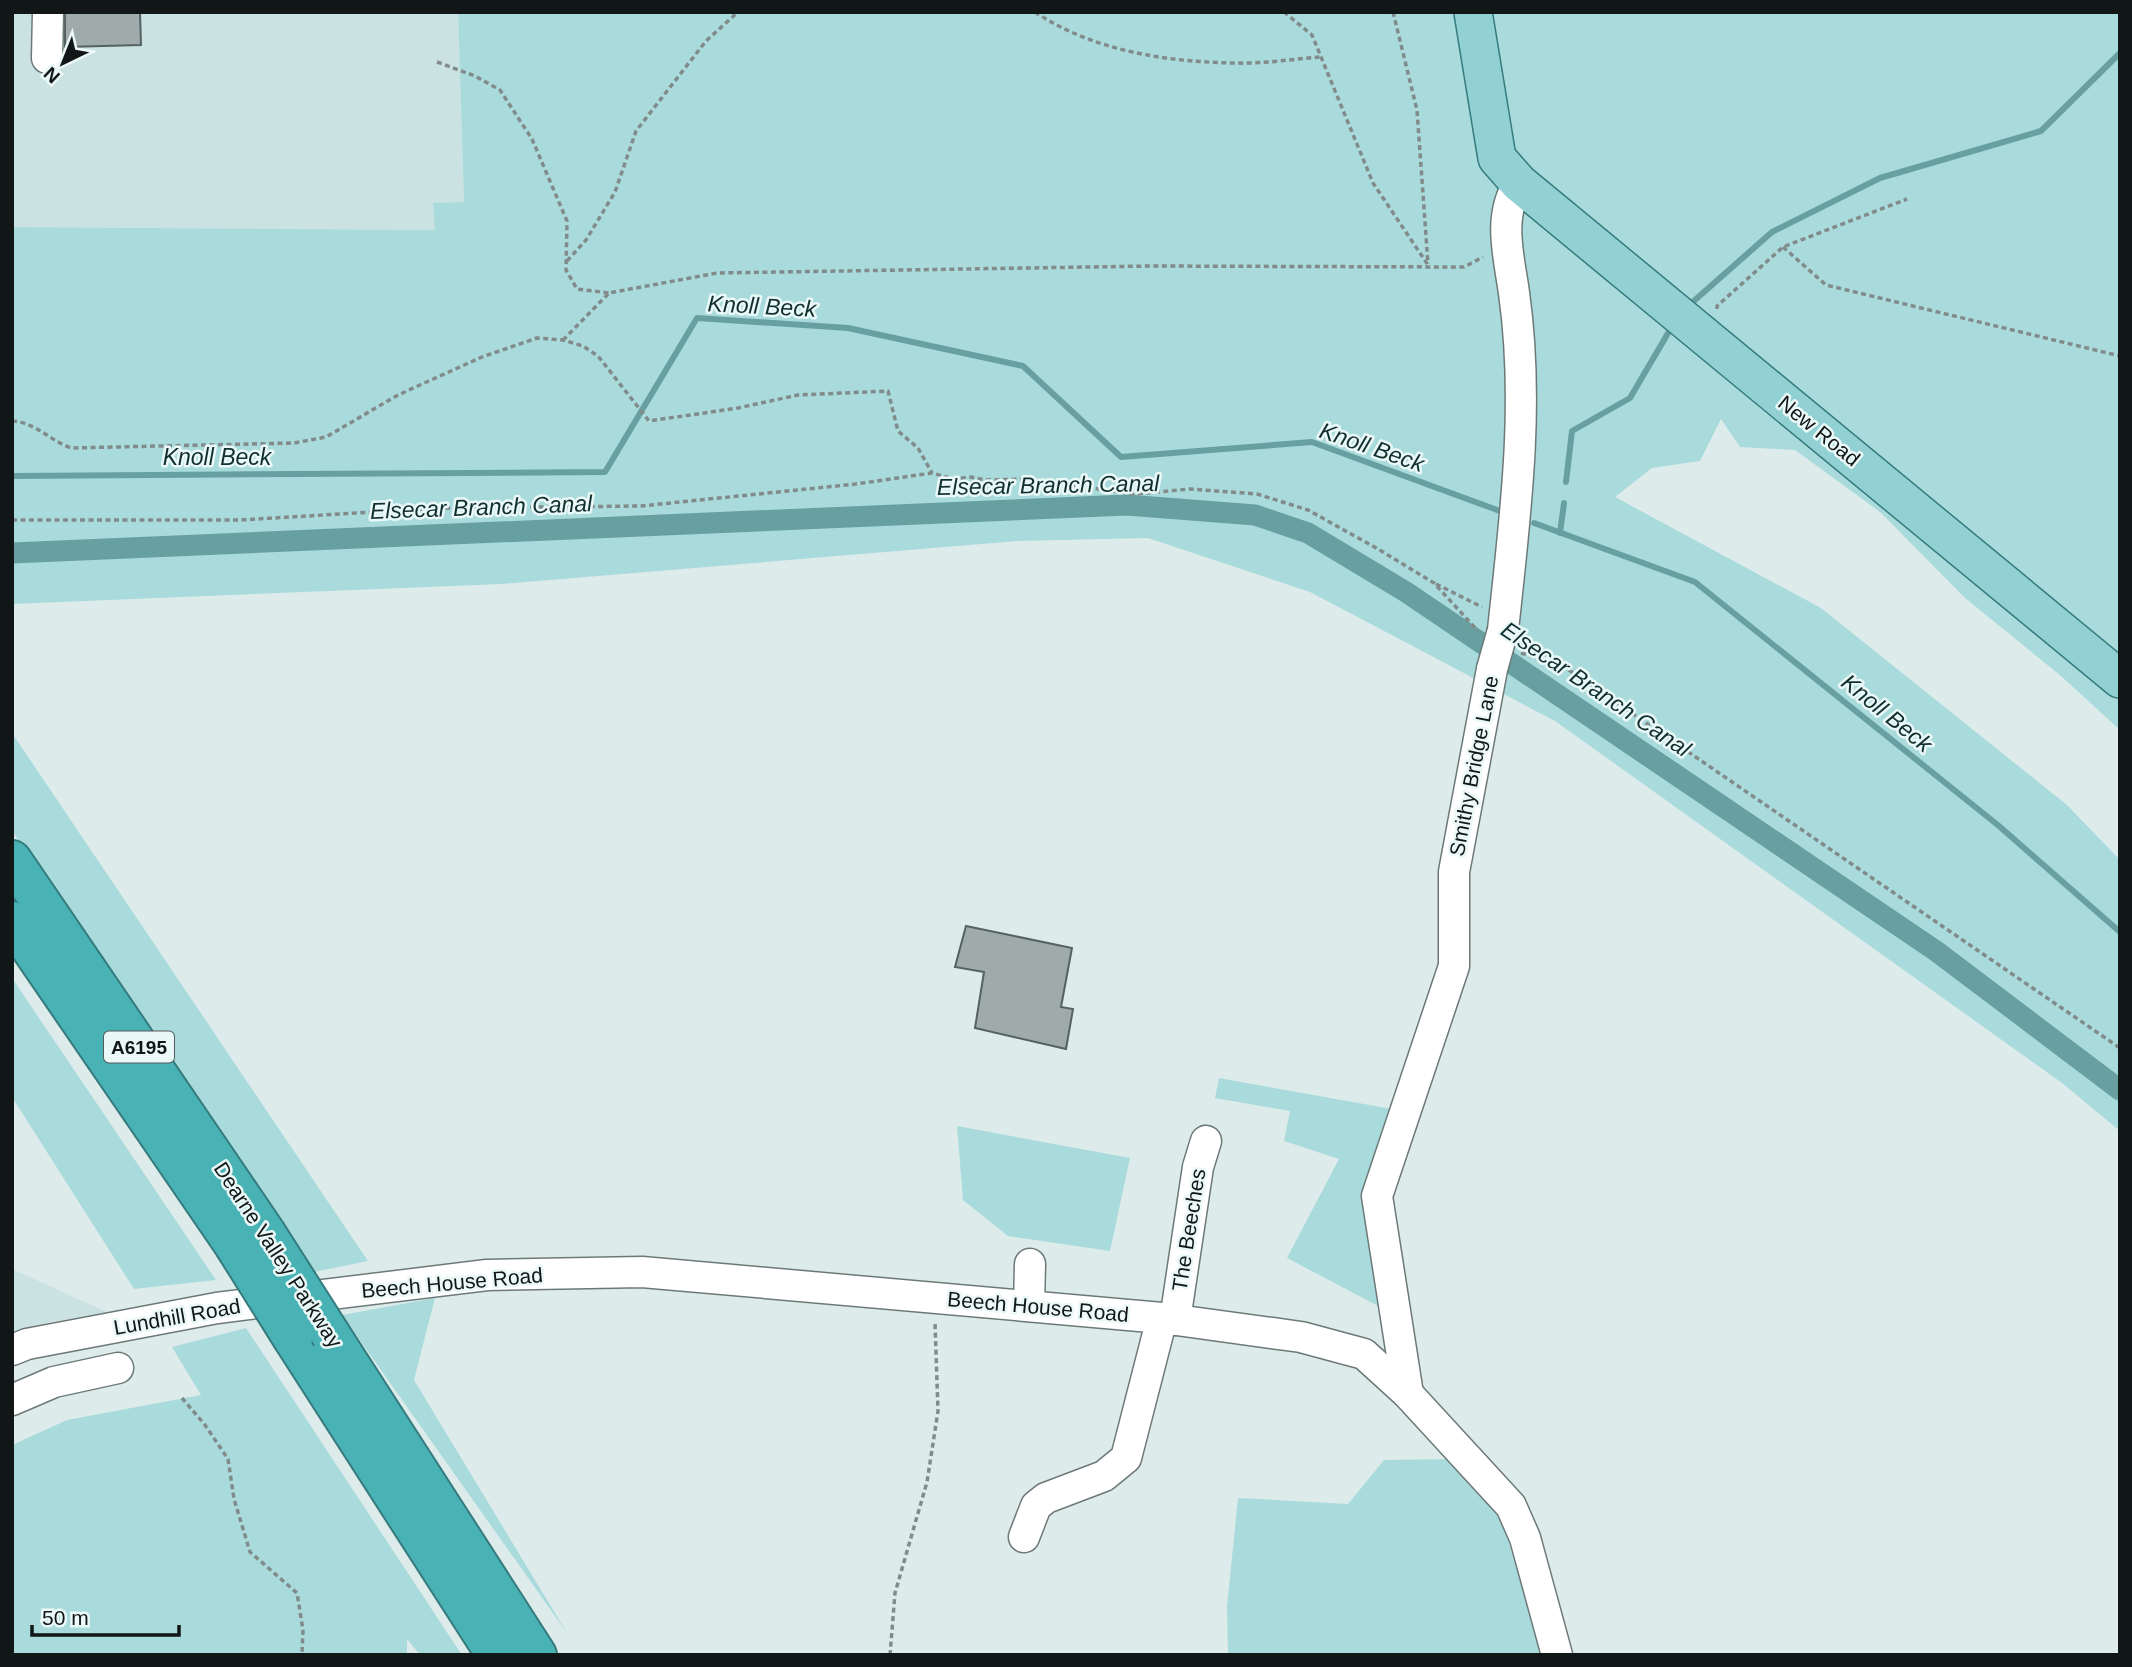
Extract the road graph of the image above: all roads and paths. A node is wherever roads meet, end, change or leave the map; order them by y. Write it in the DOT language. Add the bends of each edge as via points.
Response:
graph roads {
  1 [pos="48,12"];
  2 [pos="738,12"];
  3 [pos="1035,12"];
  4 [pos="1284,12"];
  5 [pos="1393,12"];
  6 [pos="1473,12"];
  7 [pos="1321,57"];
  8 [pos="47,58"];
  9 [pos="438,62"];
  10 [pos="1519,183"];
  11 [pos="1907,199"];
  12 [pos="1507,244"];
  13 [pos="1783,247"];
  14 [pos="566,262"];
  15 [pos="1429,267"];
  16 [pos="609,293"];
  17 [pos="1689,323"];
  18 [pos="563,341"];
  19 [pos="2120,356"];
  20 [pos="12,421"];
  21 [pos="932,473"];
  22 [pos="12,520"];
  23 [pos="1501,638"];
  24 [pos="2120,679"];
  25 [pos="12,860"];
  26 [pos="12,921"];
  27 [pos="2120,1048"];
  28 [pos="1206,1141"];
  29 [pos="250,1239"];
  30 [pos="1030,1264"];
  31 [pos="343,1293"];
  32 [pos="934,1298"];
  33 [pos="1029,1306"];
  34 [pos="1169,1319"];
  35 [pos="48,1340"];
  36 [pos="12,1350"];
  37 [pos="118,1368"];
  38 [pos="54,1382"];
  39 [pos="1408,1394"];
  40 [pos="182,1398"];
  41 [pos="12,1400"];
  42 [pos="1024,1537"];
  43 [pos="302,1655"];
  44 [pos="496,1655"];
  45 [pos="537,1655"];
  46 [pos="890,1655"];
  47 [pos="1557,1655"];
  1 -- 8 [label="street"];
  2 -- 14 [label="path" via="706,41 636,131 615,192 586,240"];
  3 -- 7 [label="path" via="1079,37 1158,58 1237,63"];
  4 -- 7 [label="path" via="1312,35"];
  5 -- 15 [label="path" via="1417,110"];
  6 -- 10 [label="main road" via="1497,158"];
  7 -- 15 [label="path" via="1373,183"];
  9 -- 14 [label="path" via="500,90 532,139 568,221"];
  10 -- 12 [label="street, Smithy Bridge Lane" via="1508,205"];
  10 -- 17 [label="main road, New Road"];
  11 -- 13 [label="path"];
  12 -- 15 [label="path" via="1464,267"];
  12 -- 23 [label="street, Smithy Bridge Lane" via="1520,336 1520,422"];
  13 -- 17 [label="path" via="1717,306"];
  13 -- 19 [label="path" via="1826,285"];
  14 -- 16 [label="path" via="577,289"];
  15 -- 16 [label="path" via="717,273"];
  16 -- 18 [label="path"];
  17 -- 24 [label="main road, New Road"];
  18 -- 20 [label="path" via="537,338 482,357 398,395 326,437 294,443 71,448 26,422"];
  18 -- 21 [label="path" via="598,356 649,421 797,395 888,391 898,431 918,448"];
  21 -- 22 [label="path" via="641,506 442,508 240,520"];
  21 -- 23 [label="path" via="954,479 1029,479 1134,494 1190,489 1257,494 1308,510 1423,576"];
  23 -- 27 [label="path" via="1560,664"];
  23 -- 39 [label="street, Smithy Bridge Lane, bridge" via="1454,872 1454,967 1377,1196"];
  25 -- 29 [label="highway, Dearne Valley Parkway / A6195"];
  26 -- 29 [label="highway, Dearne Valley Parkway / A6195"];
  28 -- 34 [label="street, The Beeches"];
  29 -- 44 [label="highway, Dearne Valley Parkway / A6195, bridge" via="293,1339"];
  29 -- 45 [label="highway, Dearne Valley Parkway / A6195, bridge" via="331,1335"];
  30 -- 33 [label="street"];
  31 -- 32 [label="street, Beech House Road" via="487,1275 642,1272"];
  31 -- 35 [label="street, Lundhill Road" via="217,1308"];
  32 -- 33 [label="street, Beech House Road"];
  32 -- 46 [label="path" via="938,1412 927,1482 895,1593"];
  33 -- 34 [label="street, Beech House Road"];
  34 -- 39 [label="street, Beech House Road" via="1301,1337 1364,1354"];
  34 -- 42 [label="street, The Beeches" via="1126,1458 1104,1476 1036,1506"];
  35 -- 36 [label="street, Lundhill Road"];
  35 -- 38 [label="street"];
  37 -- 38 [label="street"];
  38 -- 41 [label="street"];
  39 -- 47 [label="street, Beech House Road" via="1511,1506 1525,1538"];
  40 -- 43 [label="path" via="228,1460 250,1552 297,1592"];
}
